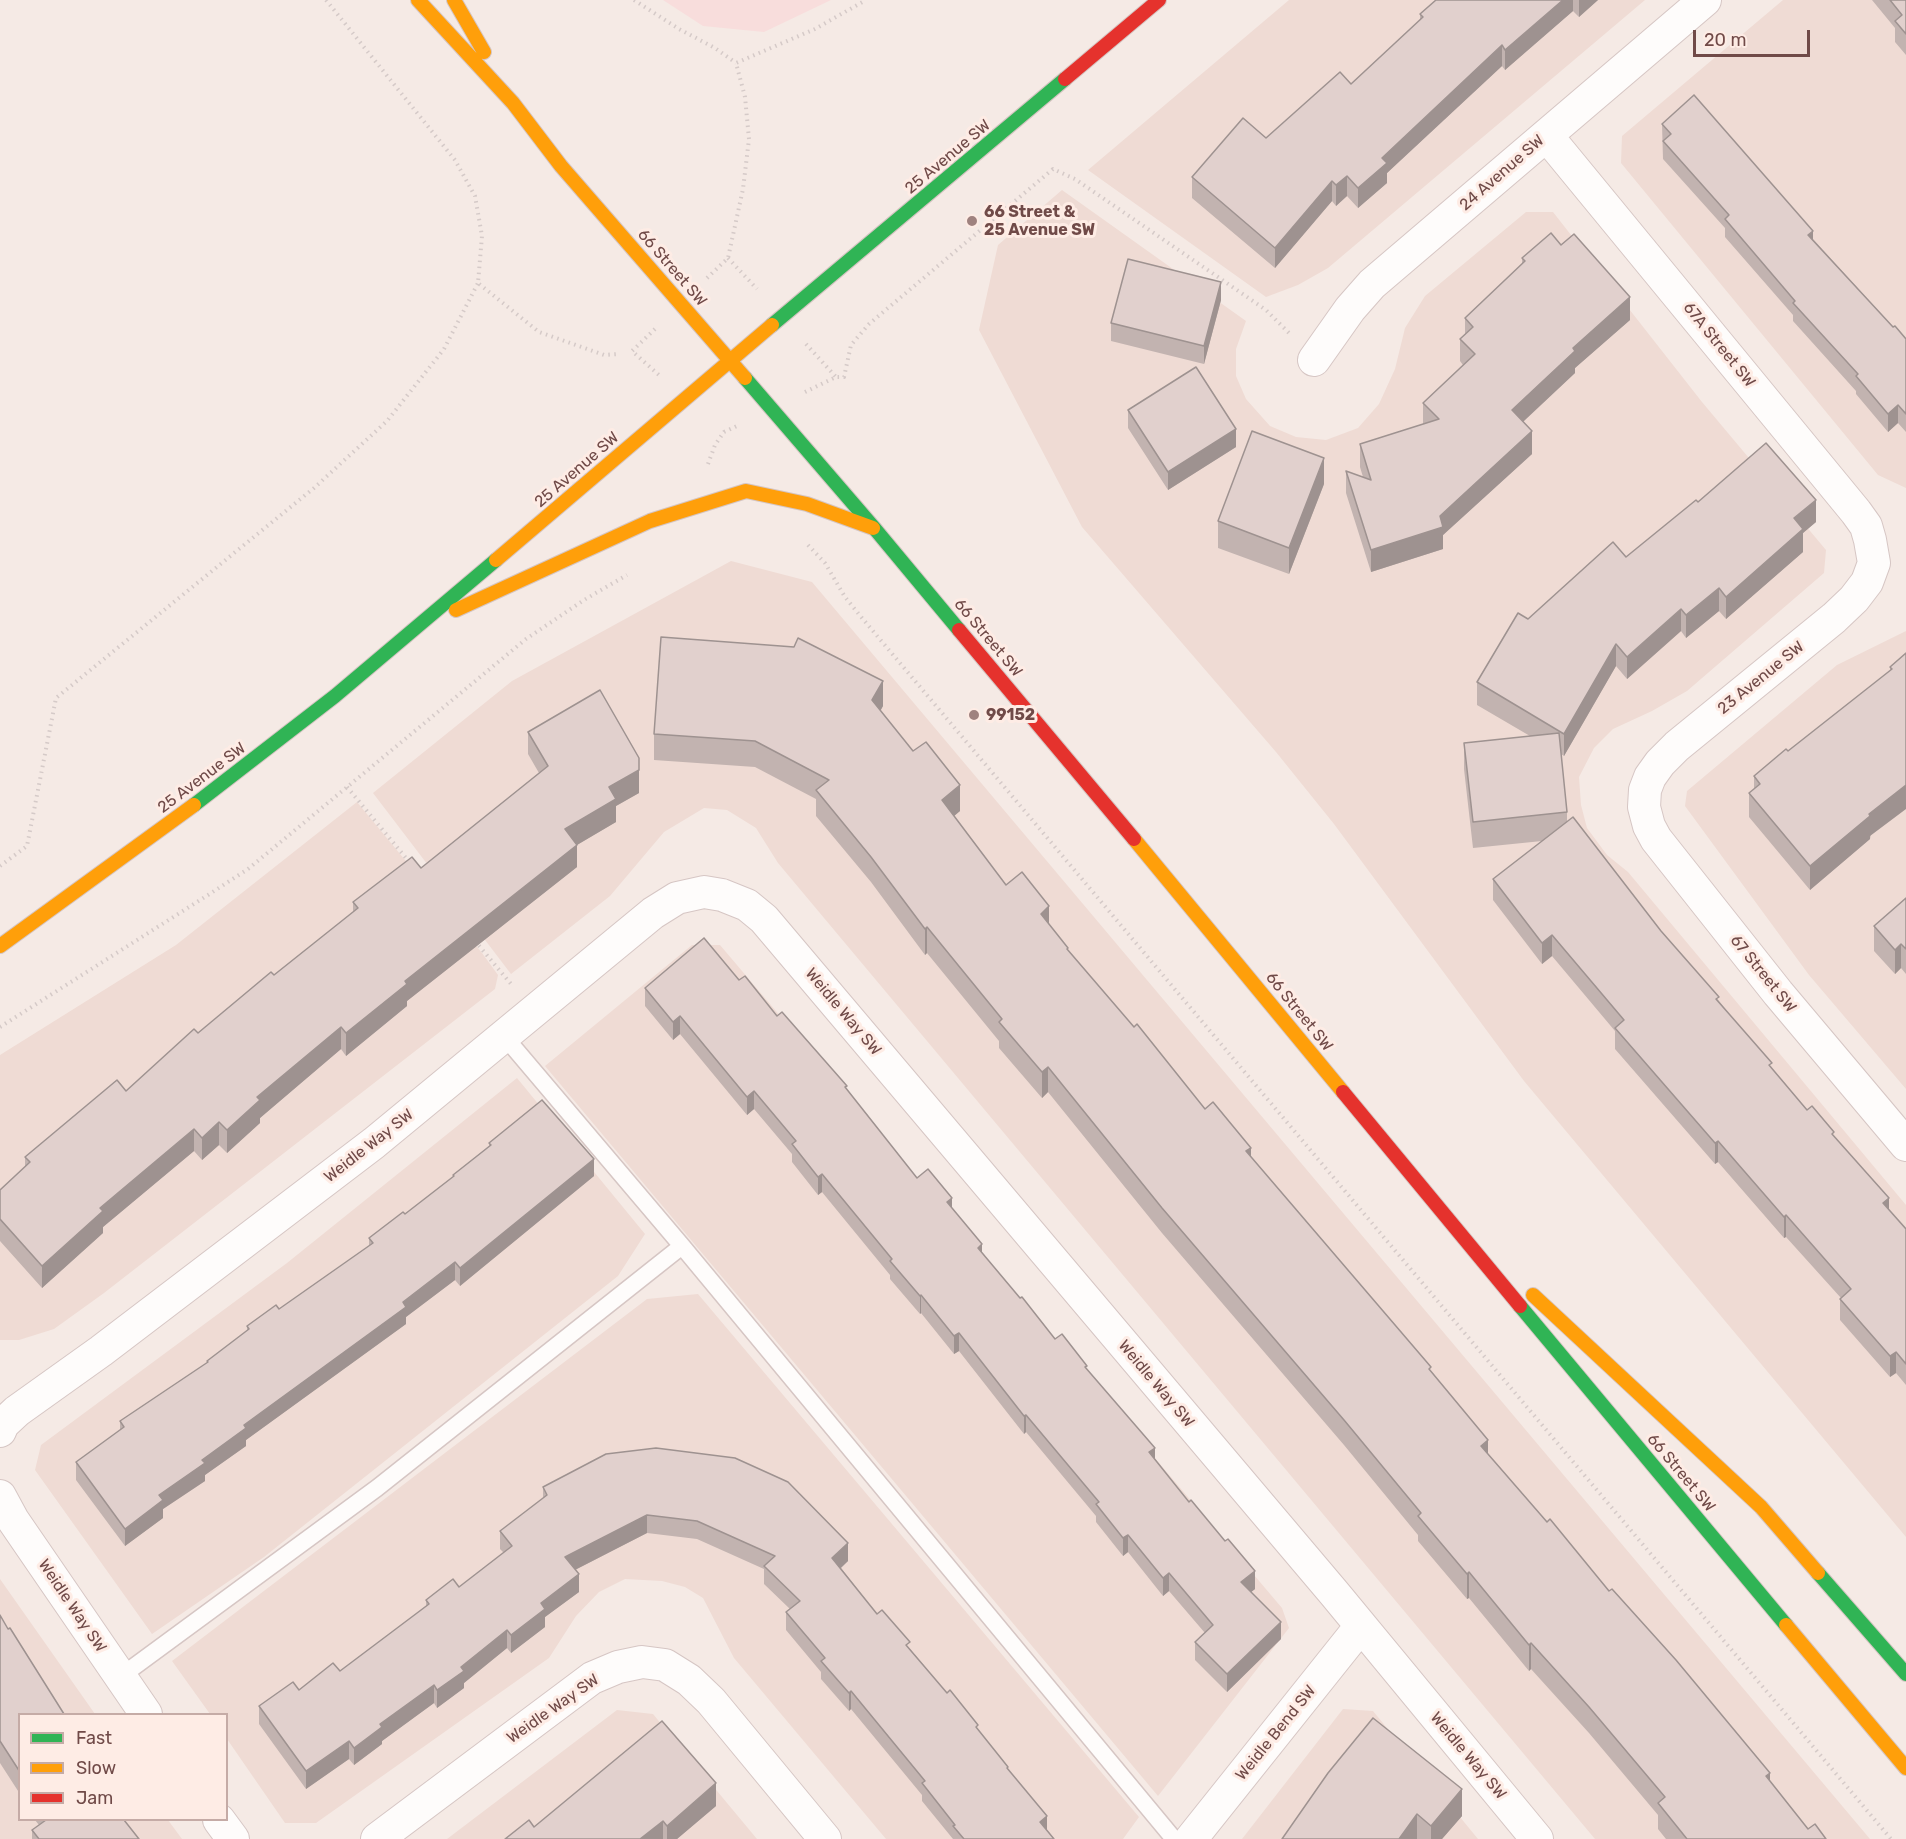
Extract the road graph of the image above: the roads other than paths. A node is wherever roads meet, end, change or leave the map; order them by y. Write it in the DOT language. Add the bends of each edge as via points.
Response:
graph roads {
  1 [pos="418,0"];
  2 [pos="454,0"];
  3 [pos="1159,0"];
  4 [pos="1705,0"];
  5 [pos="513,103"];
  6 [pos="1547,136"];
  7 [pos="1314,360"];
  8 [pos="730,361"];
  9 [pos="875,529"];
  10 [pos="1874,563"];
  11 [pos="416,629"];
  12 [pos="1645,790"];
  13 [pos="0,946"];
  14 [pos="504,1036"];
  15 [pos="1906,1145"];
  16 [pos="1431,1200"];
  17 [pos="682,1246"];
  18 [pos="1509,1272"];
  19 [pos="1527,1289"];
  20 [pos="0,1431"];
  21 [pos="0,1496"];
  22 [pos="1361,1626"];
  23 [pos="1906,1674"];
  24 [pos="120,1677"];
  25 [pos="145,1713"];
  26 [pos="1906,1768"];
  27 [pos="220,1821"];
  28 [pos="1535,1838"];
  29 [pos="233,1839"];
  30 [pos="377,1839"];
  31 [pos="825,1839"];
  32 [pos="1174,1839"];
  33 [pos="1191,1839"];
  1 -- 5 [label="main road, 66 Street SW"];
  2 -- 5 [label="main road, 66 Street SW"];
  3 -- 8 [label="main road, 25 Avenue SW"];
  4 -- 6 [label="street, 24 Avenue SW"];
  5 -- 8 [label="main road, 66 Street SW" via="561,166"];
  6 -- 7 [label="street, 24 Avenue SW" via="1372,284"];
  6 -- 10 [label="street, 67A Street SW" via="1856,512 1866,526"];
  8 -- 9 [label="main road, 66 Street SW"];
  8 -- 11 [label="main road, 25 Avenue SW"];
  9 -- 11 [label="main road" via="807,504 746,491 650,521"];
  9 -- 16 [label="main road, 66 Street SW"];
  10 -- 12 [label="street, 23 Avenue SW" via="1867,582 1854,599 1677,746 1660,763"];
  11 -- 13 [label="main road, 25 Avenue SW" via="201,800"];
  12 -- 15 [label="street, 67 Street SW" via="1644,807 1656,839"];
  14 -- 17 [label="lane"];
  14 -- 20 [label="street, Weidle Way SW" via="374,1143 101,1351 17,1410"];
  14 -- 22 [label="street, Weidle Way SW" via="653,913 677,898 704,892 747,905 764,919"];
  16 -- 18 [label="main road, 66 Street SW"];
  16 -- 26 [label="main road, 66 Street SW"];
  17 -- 24 [label="lane" via="377,1488"];
  17 -- 32 [label="lane"];
  19 -- 23 [label="main road, 66 Street SW" via="1761,1507"];
  21 -- 24 [label="street, Weidle Way SW"];
  22 -- 28 [label="street, Weidle Way SW"];
  22 -- 33 [label="street, Weidle Bend SW"];
  24 -- 25 [label="street, Weidle Way SW"];
  27 -- 29 [label="street"];
  30 -- 31 [label="street, Weidle Way SW" via="592,1678 642,1662 665,1665 711,1701"];
}
